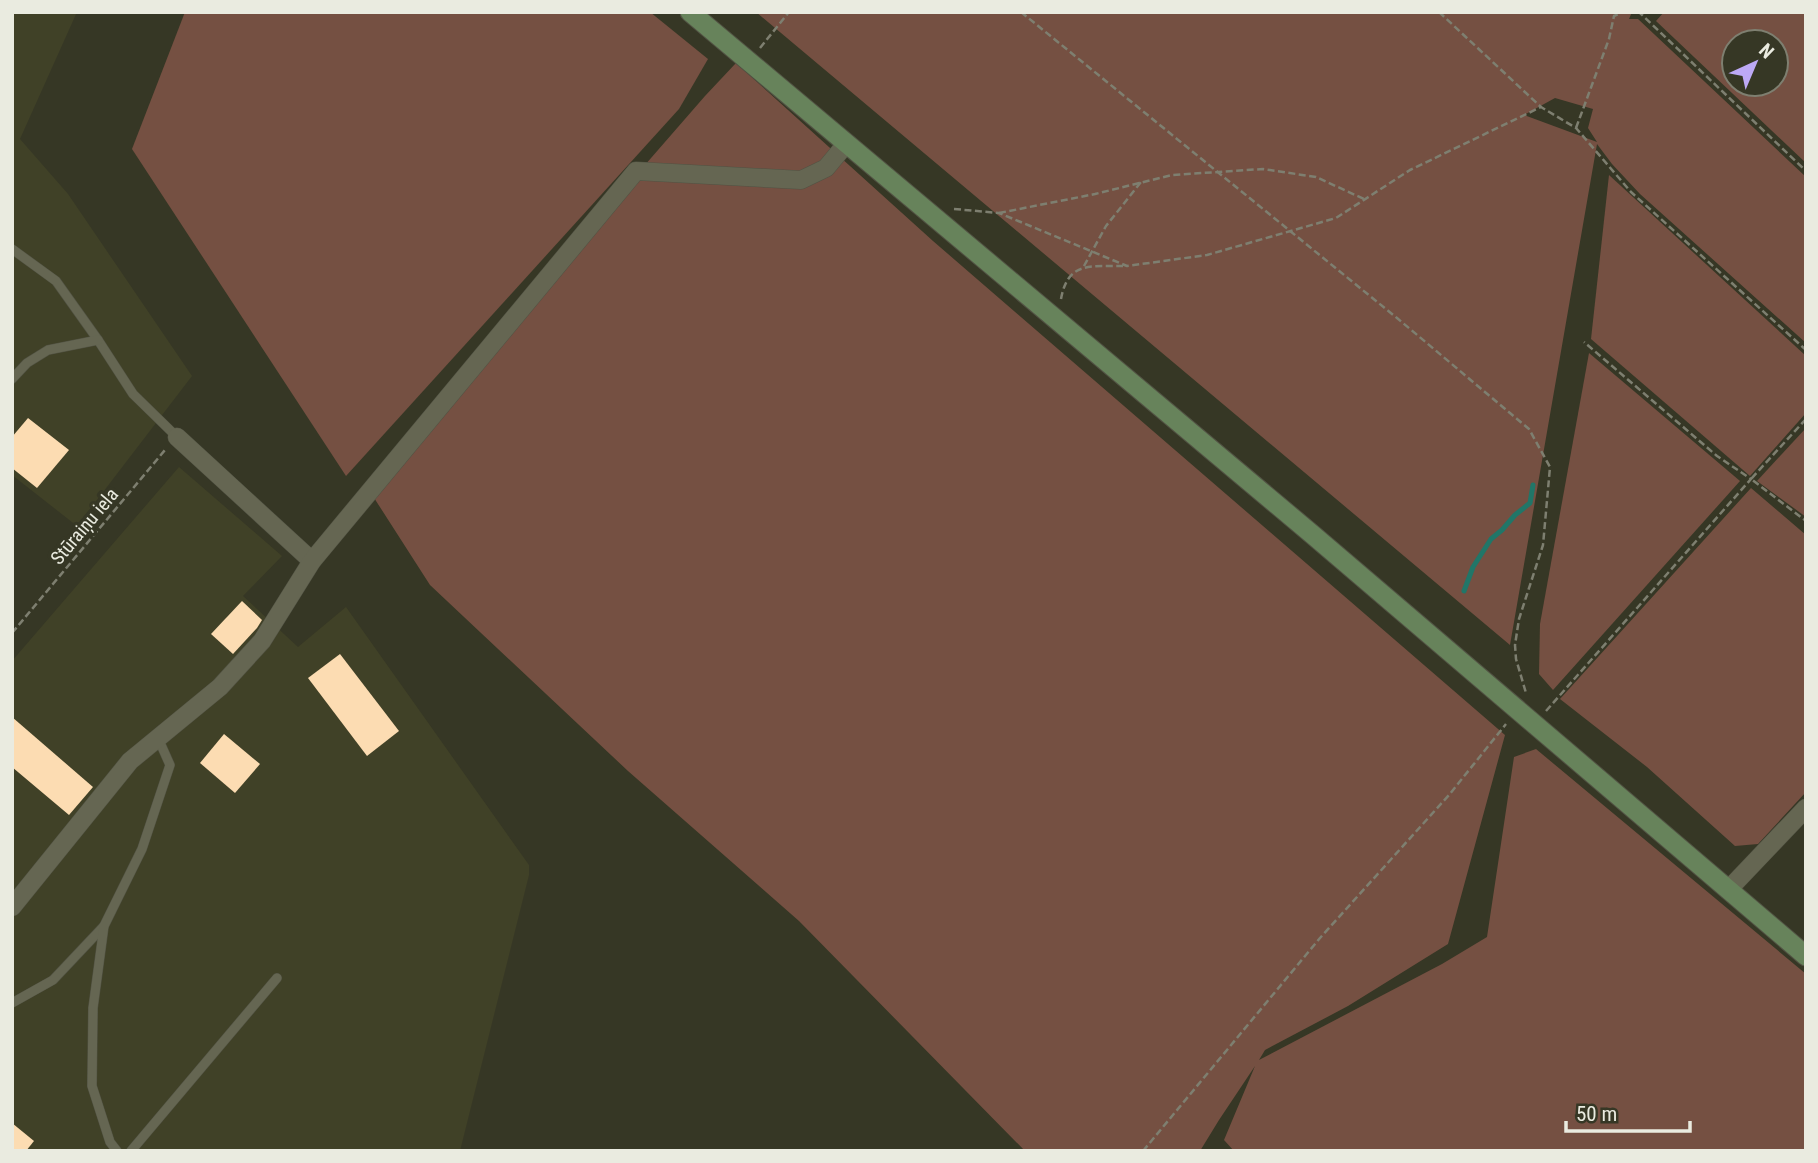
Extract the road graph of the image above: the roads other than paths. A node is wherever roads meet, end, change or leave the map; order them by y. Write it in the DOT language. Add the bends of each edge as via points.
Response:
graph roads {
  1 [pos="691,12"];
  2 [pos="846,144"];
  3 [pos="12,249"];
  4 [pos="98,340"];
  5 [pos="12,379"];
  6 [pos="177,437"];
  7 [pos="312,561"];
  8 [pos="158,738"];
  9 [pos="1806,808"];
  10 [pos="1728,890"];
  11 [pos="12,907"];
  12 [pos="104,926"];
  13 [pos="1806,956"];
  14 [pos="277,978"];
  15 [pos="12,1003"];
  16 [pos="117,1151"];
  17 [pos="131,1151"];
  1 -- 2 [label="main road"];
  2 -- 7 [label="street" via="826,168 801,180 636,171"];
  2 -- 10 [label="main road"];
  3 -- 4 [label="lane" via="56,281"];
  4 -- 5 [label="lane" via="48,350"];
  4 -- 6 [label="lane" via="133,394"];
  6 -- 7 [label="street"];
  7 -- 8 [label="street" via="262,641 220,687"];
  8 -- 11 [label="street" via="130,761"];
  8 -- 12 [label="lane" via="170,765 142,849"];
  9 -- 10 [label="street"];
  10 -- 13 [label="main road"];
  12 -- 15 [label="lane" via="53,980"];
  12 -- 16 [label="lane" via="93,1008 92,1086"];
  14 -- 17 [label="lane"];
}
